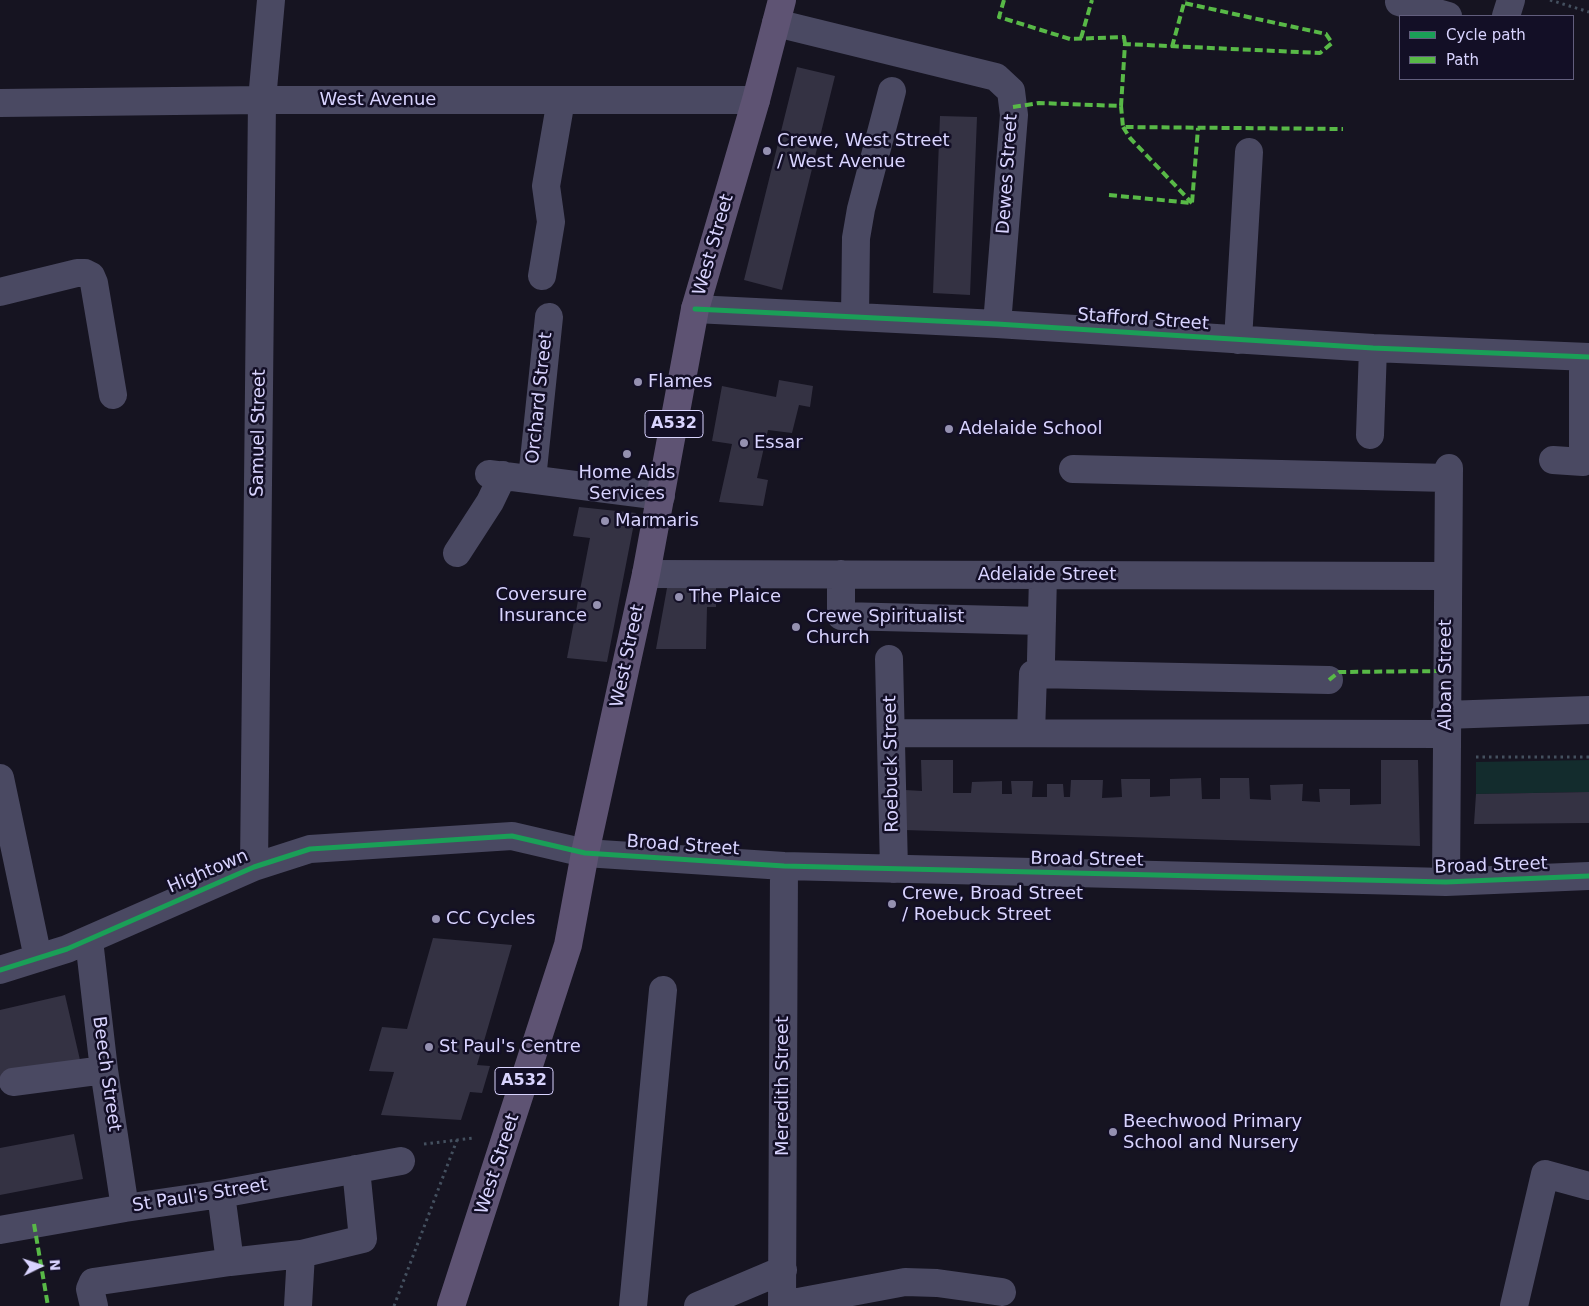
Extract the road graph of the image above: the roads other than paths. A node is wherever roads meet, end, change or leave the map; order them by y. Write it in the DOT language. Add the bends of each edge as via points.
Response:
graph roads {
  1 [pos="271,0"];
  2 [pos="1511,0"];
  3 [pos="1400,2"];
  4 [pos="779,12"];
  5 [pos="1445,15"];
  6 [pos="1506,15"];
  7 [pos="892,92"];
  8 [pos="262,100"];
  9 [pos="561,100"];
  10 [pos="756,100"];
  11 [pos="0,103"];
  12 [pos="1249,152"];
  13 [pos="542,276"];
  14 [pos="0,292"];
  15 [pos="695,309"];
  16 [pos="549,317"];
  17 [pos="855,317"];
  18 [pos="997,324"];
  19 [pos="1238,340"];
  20 [pos="1373,348"];
  21 [pos="1586,357"];
  22 [pos="113,395"];
  23 [pos="1370,435"];
  24 [pos="1553,460"];
  25 [pos="1073,469"];
  26 [pos="532,479"];
  27 [pos="661,496"];
  28 [pos="457,553"];
  29 [pos="646,574"];
  30 [pos="842,574"];
  31 [pos="1042,575"];
  32 [pos="1447,576"];
  33 [pos="1042,621"];
  34 [pos="889,659"];
  35 [pos="1041,660"];
  36 [pos="1329,680"];
  37 [pos="1589,710"];
  38 [pos="892,733"];
  39 [pos="1031,733"];
  40 [pos="1445,736"];
  41 [pos="0,778"];
  42 [pos="585,853"];
  43 [pos="254,866"];
  44 [pos="784,866"];
  45 [pos="894,869"];
  46 [pos="1589,876"];
  47 [pos="1446,882"];
  48 [pos="89,940"];
  49 [pos="38,958"];
  50 [pos="0,970"];
  51 [pos="663,990"];
  52 [pos="104,1070"];
  53 [pos="13,1082"];
  54 [pos="401,1161"];
  55 [pos="356,1169"];
  56 [pos="1589,1186"];
  57 [pos="221,1194"];
  58 [pos="125,1208"];
  59 [pos="0,1230"];
  60 [pos="301,1254"];
  61 [pos="230,1262"];
  62 [pos="783,1270"];
  63 [pos="1002,1292"];
  64 [pos="94,1306"];
  65 [pos="298,1306"];
  66 [pos="452,1306"];
  67 [pos="633,1306"];
  68 [pos="698,1306"];
  69 [pos="782,1306"];
  70 [pos="1514,1306"];
  1 -- 8 [label="street, Samuel Street"];
  2 -- 6 [label="street"];
  3 -- 5 [label="street"];
  4 -- 10 [label="main road, West Street / A532"];
  4 -- 18 [label="street, Dewes Street" via="996,77 1011,91 1014,115"];
  7 -- 17 [label="street" via="856,238"];
  8 -- 9 [label="street, West Avenue"];
  8 -- 11 [label="street, West Avenue"];
  8 -- 43 [label="street, Samuel Street"];
  9 -- 10 [label="street, West Avenue"];
  9 -- 13 [label="street" via="546,186 551,222"];
  10 -- 15 [label="main road, West Street / A532"];
  12 -- 19 [label="street"];
  14 -- 22 [label="street" via="77,273 91,276"];
  15 -- 17 [label="street, Stafford Street"];
  15 -- 27 [label="main road, West Street / A532"];
  16 -- 26 [label="street, Orchard Street"];
  17 -- 18 [label="street, Stafford Street"];
  18 -- 19 [label="street, Stafford Street"];
  19 -- 20 [label="street, Stafford Street"];
  20 -- 21 [label="street, Stafford Street"];
  20 -- 23 [label="street"];
  21 -- 24 [label="street" via="1583,462"];
  25 -- 32 [label="street, Alban Street" via="1449,473"];
  26 -- 27 [label="street, Orchard Street"];
  26 -- 28 [label="street, Orchard Street" via="496,474 490,502"];
  27 -- 29 [label="main road, West Street / A532"];
  29 -- 30 [label="street, Adelaide Street"];
  29 -- 42 [label="main road, West Street / A532"];
  30 -- 31 [label="street, Adelaide Street"];
  30 -- 33 [label="street" via="841,616"];
  31 -- 32 [label="street, Adelaide Street"];
  31 -- 33 [label="street"];
  32 -- 40 [label="street, Alban Street"];
  33 -- 35 [label="street"];
  34 -- 38 [label="street, Roebuck Street"];
  36 -- 39 [label="street" via="1033,674"];
  37 -- 40 [label="street"];
  38 -- 39 [label="street"];
  38 -- 45 [label="street, Roebuck Street"];
  39 -- 40 [label="street"];
  40 -- 47 [label="street, Alban Street"];
  41 -- 49 [label="street"];
  42 -- 43 [label="street, Hightown" via="512,836 310,849"];
  42 -- 44 [label="street, Broad Street"];
  42 -- 66 [label="main road, West Street / A532" via="568,945"];
  43 -- 48 [label="street, Hightown"];
  44 -- 45 [label="street, Broad Street"];
  44 -- 62 [label="street, Meredith Street"];
  45 -- 47 [label="street, Broad Street"];
  46 -- 47 [label="street, Broad Street"];
  48 -- 49 [label="street, Hightown"];
  48 -- 52 [label="street, Beech Street"];
  49 -- 50 [label="street, Hightown"];
  51 -- 67 [label="street"];
  52 -- 53 [label="street"];
  52 -- 58 [label="street, Beech Street"];
  54 -- 55 [label="street, St Paul's Street"];
  55 -- 57 [label="street, St Paul's Street"];
  55 -- 60 [label="street" via="363,1239"];
  56 -- 70 [label="street" via="1545,1174"];
  57 -- 58 [label="street, St Paul's Street"];
  57 -- 61 [label="street"];
  58 -- 59 [label="street, St Paul's Street"];
  60 -- 61 [label="street"];
  60 -- 65 [label="street"];
  61 -- 64 [label="street" via="94,1282 90,1289"];
  62 -- 68 [label="street"];
  62 -- 69 [label="street, Meredith Street"];
  63 -- 69 [label="street" via="905,1282"];
}
